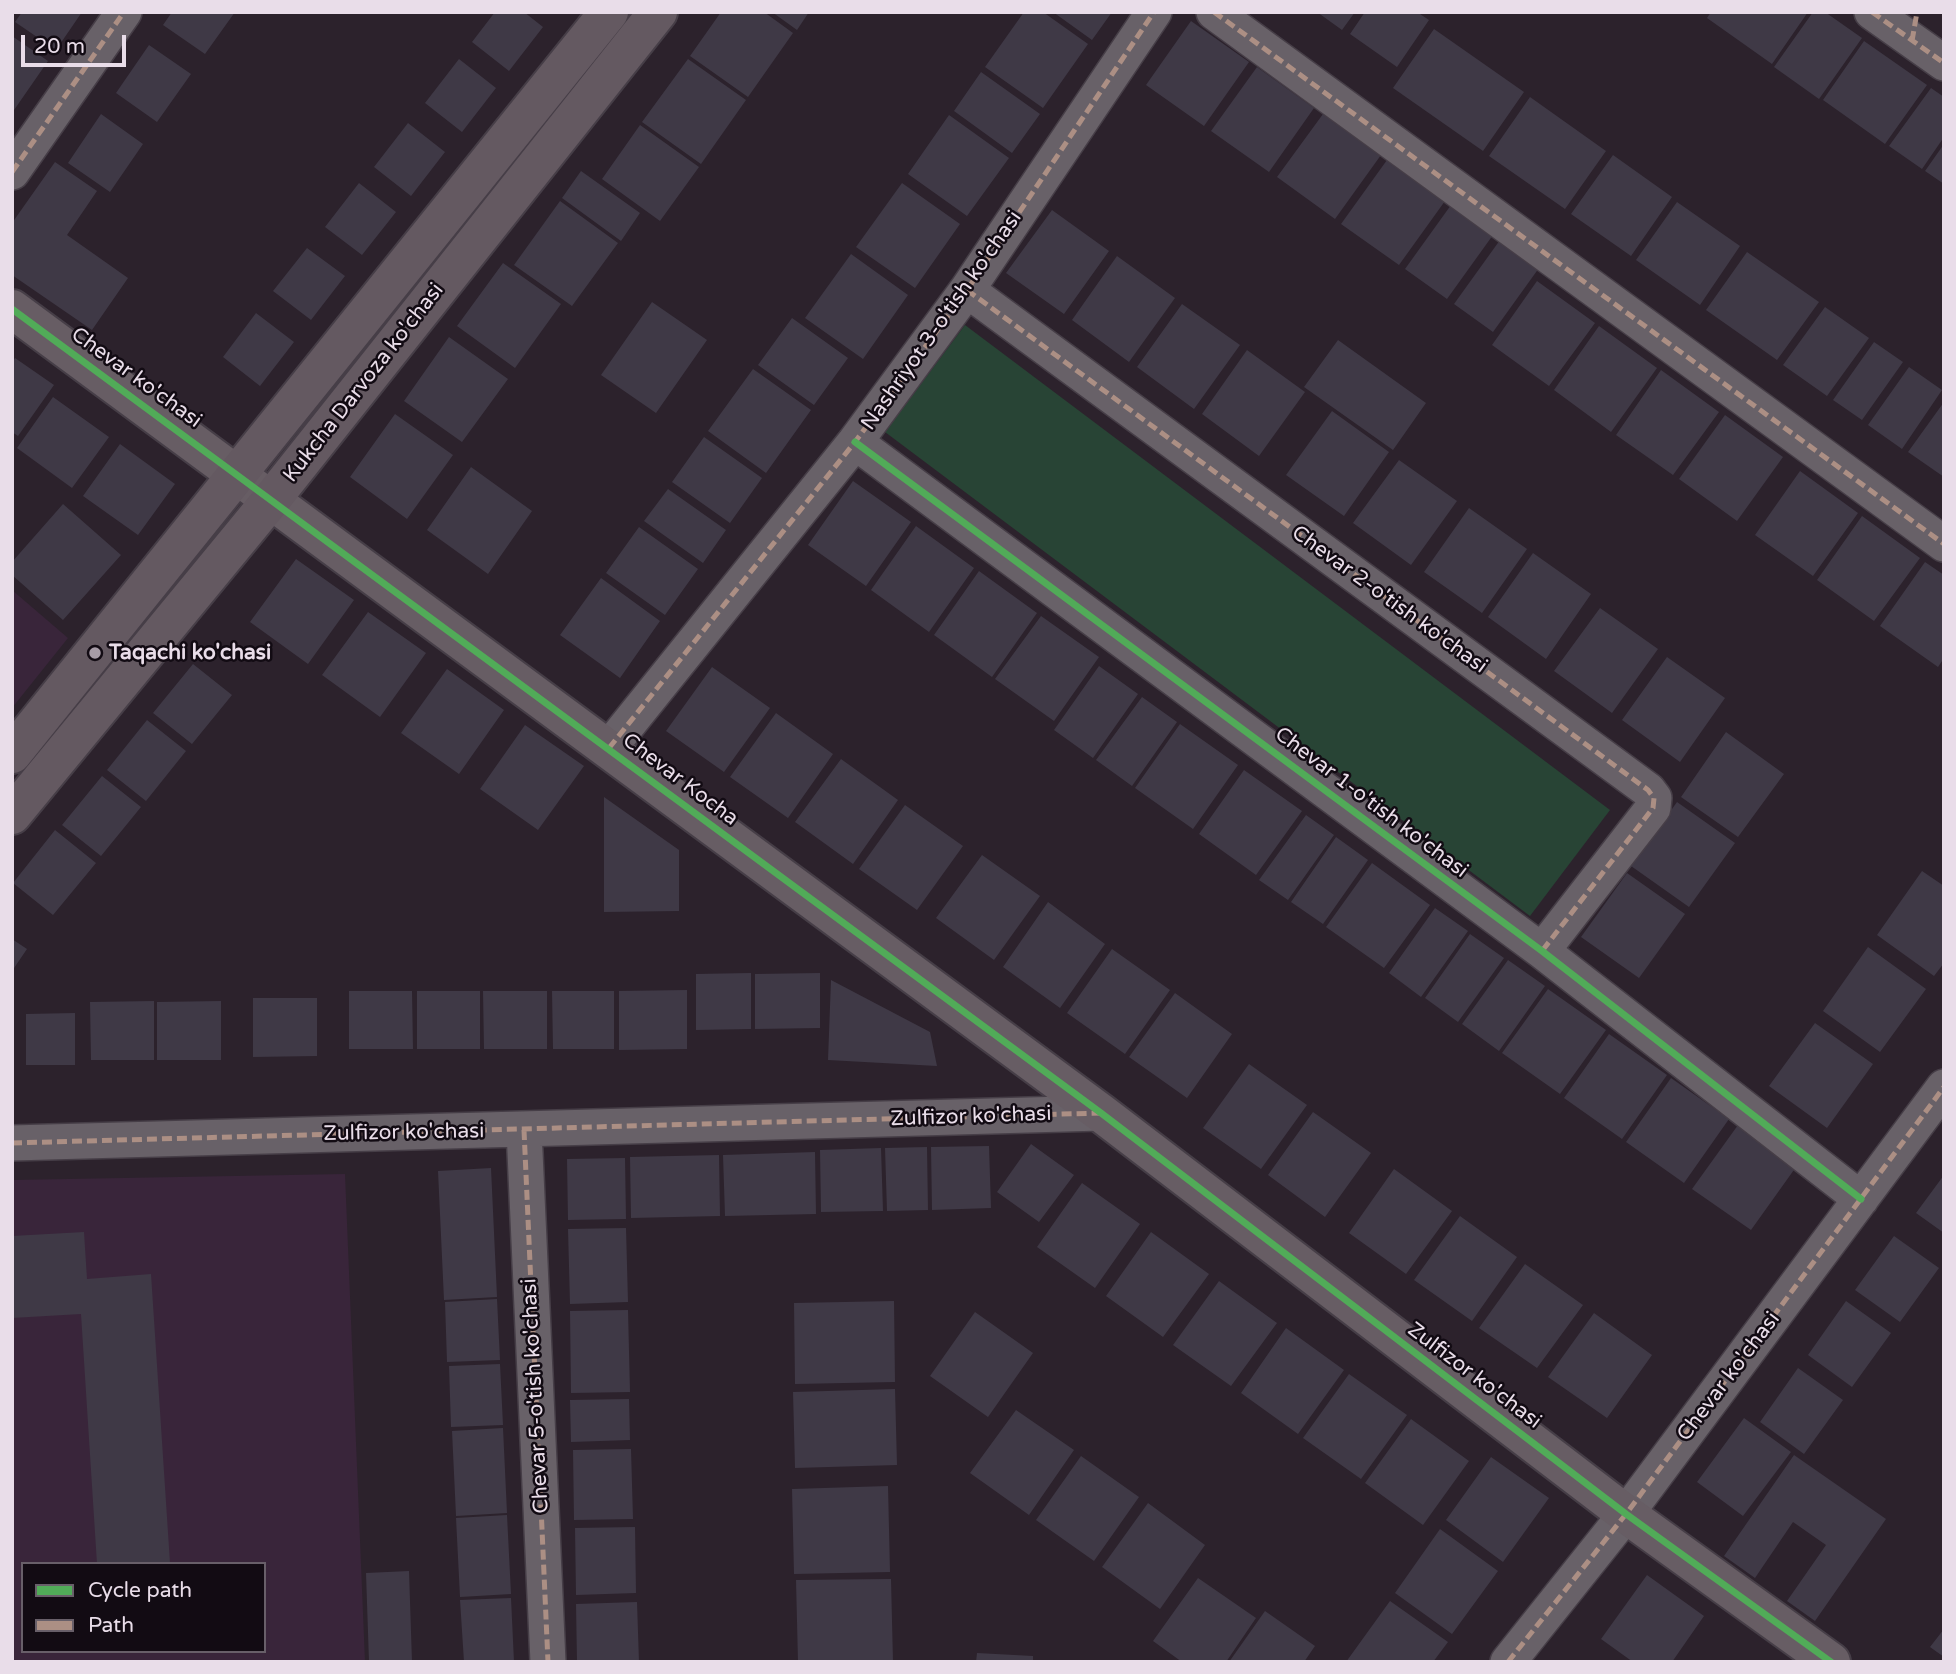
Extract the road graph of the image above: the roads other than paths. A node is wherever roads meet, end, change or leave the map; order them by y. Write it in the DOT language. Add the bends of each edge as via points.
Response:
graph roads {
  1 [pos="124,12"];
  2 [pos="609,12"];
  3 [pos="658,12"];
  4 [pos="1154,12"];
  5 [pos="1214,12"];
  6 [pos="1872,12"];
  7 [pos="1914,26"];
  8 [pos="1944,63"];
  9 [pos="12,172"];
  10 [pos="967,290"];
  11 [pos="12,309"];
  12 [pos="855,442"];
  13 [pos="239,475"];
  14 [pos="271,500"];
  15 [pos="1944,544"];
  16 [pos="609,748"];
  17 [pos="12,754"];
  18 [pos="12,815"];
  19 [pos="1542,951"];
  20 [pos="1944,1087"];
  21 [pos="1101,1113"];
  22 [pos="524,1130"];
  23 [pos="12,1143"];
  24 [pos="1861,1199"];
  25 [pos="1626,1514"];
  26 [pos="548,1662"];
  27 [pos="1508,1662"];
  28 [pos="1830,1662"];
  1 -- 9 [label="street"];
  2 -- 13 [label="main road, Kukcha Darvoza ko'chasi"];
  3 -- 14 [label="main road, Kukcha Darvoza ko'chasi"];
  4 -- 10 [label="street, Nashriyot 3-o'tish ko'chasi"];
  5 -- 15 [label="street"];
  6 -- 7 [label="street"];
  7 -- 8 [label="street"];
  10 -- 12 [label="street, Nashriyot 3-o'tish ko'chasi"];
  10 -- 19 [label="street, Chevar 2-o'tish ko'chasi" via="1648,790 1654,798 1653,808"];
  11 -- 13 [label="street, Chevar ko'chasi"];
  12 -- 16 [label="street, Nashriyot 3-o'tish ko'chasi"];
  12 -- 19 [label="street, Chevar 1-o'tish ko'chasi"];
  13 -- 14 [label="street, Chevar Kocha"];
  13 -- 17 [label="main road, Kukcha Darvoza ko'chasi"];
  14 -- 16 [label="street, Chevar Kocha"];
  14 -- 18 [label="main road, Kukcha Darvoza ko'chasi"];
  16 -- 21 [label="street, Chevar Kocha"];
  19 -- 24 [label="street, Chevar 1-o'tish ko'chasi"];
  20 -- 24 [label="street, Chevar ko'chasi"];
  21 -- 22 [label="street, Zulfizor ko'chasi"];
  21 -- 25 [label="street, Zulfizor ko'chasi"];
  22 -- 23 [label="street, Zulfizor ko'chasi"];
  22 -- 26 [label="street, Chevar 5-o'tish ko'chasi"];
  24 -- 25 [label="street, Chevar ko'chasi"];
  25 -- 27 [label="street, Chevar ko'chasi"];
  25 -- 28 [label="street, Zulfizor ko'chasi"];
}
